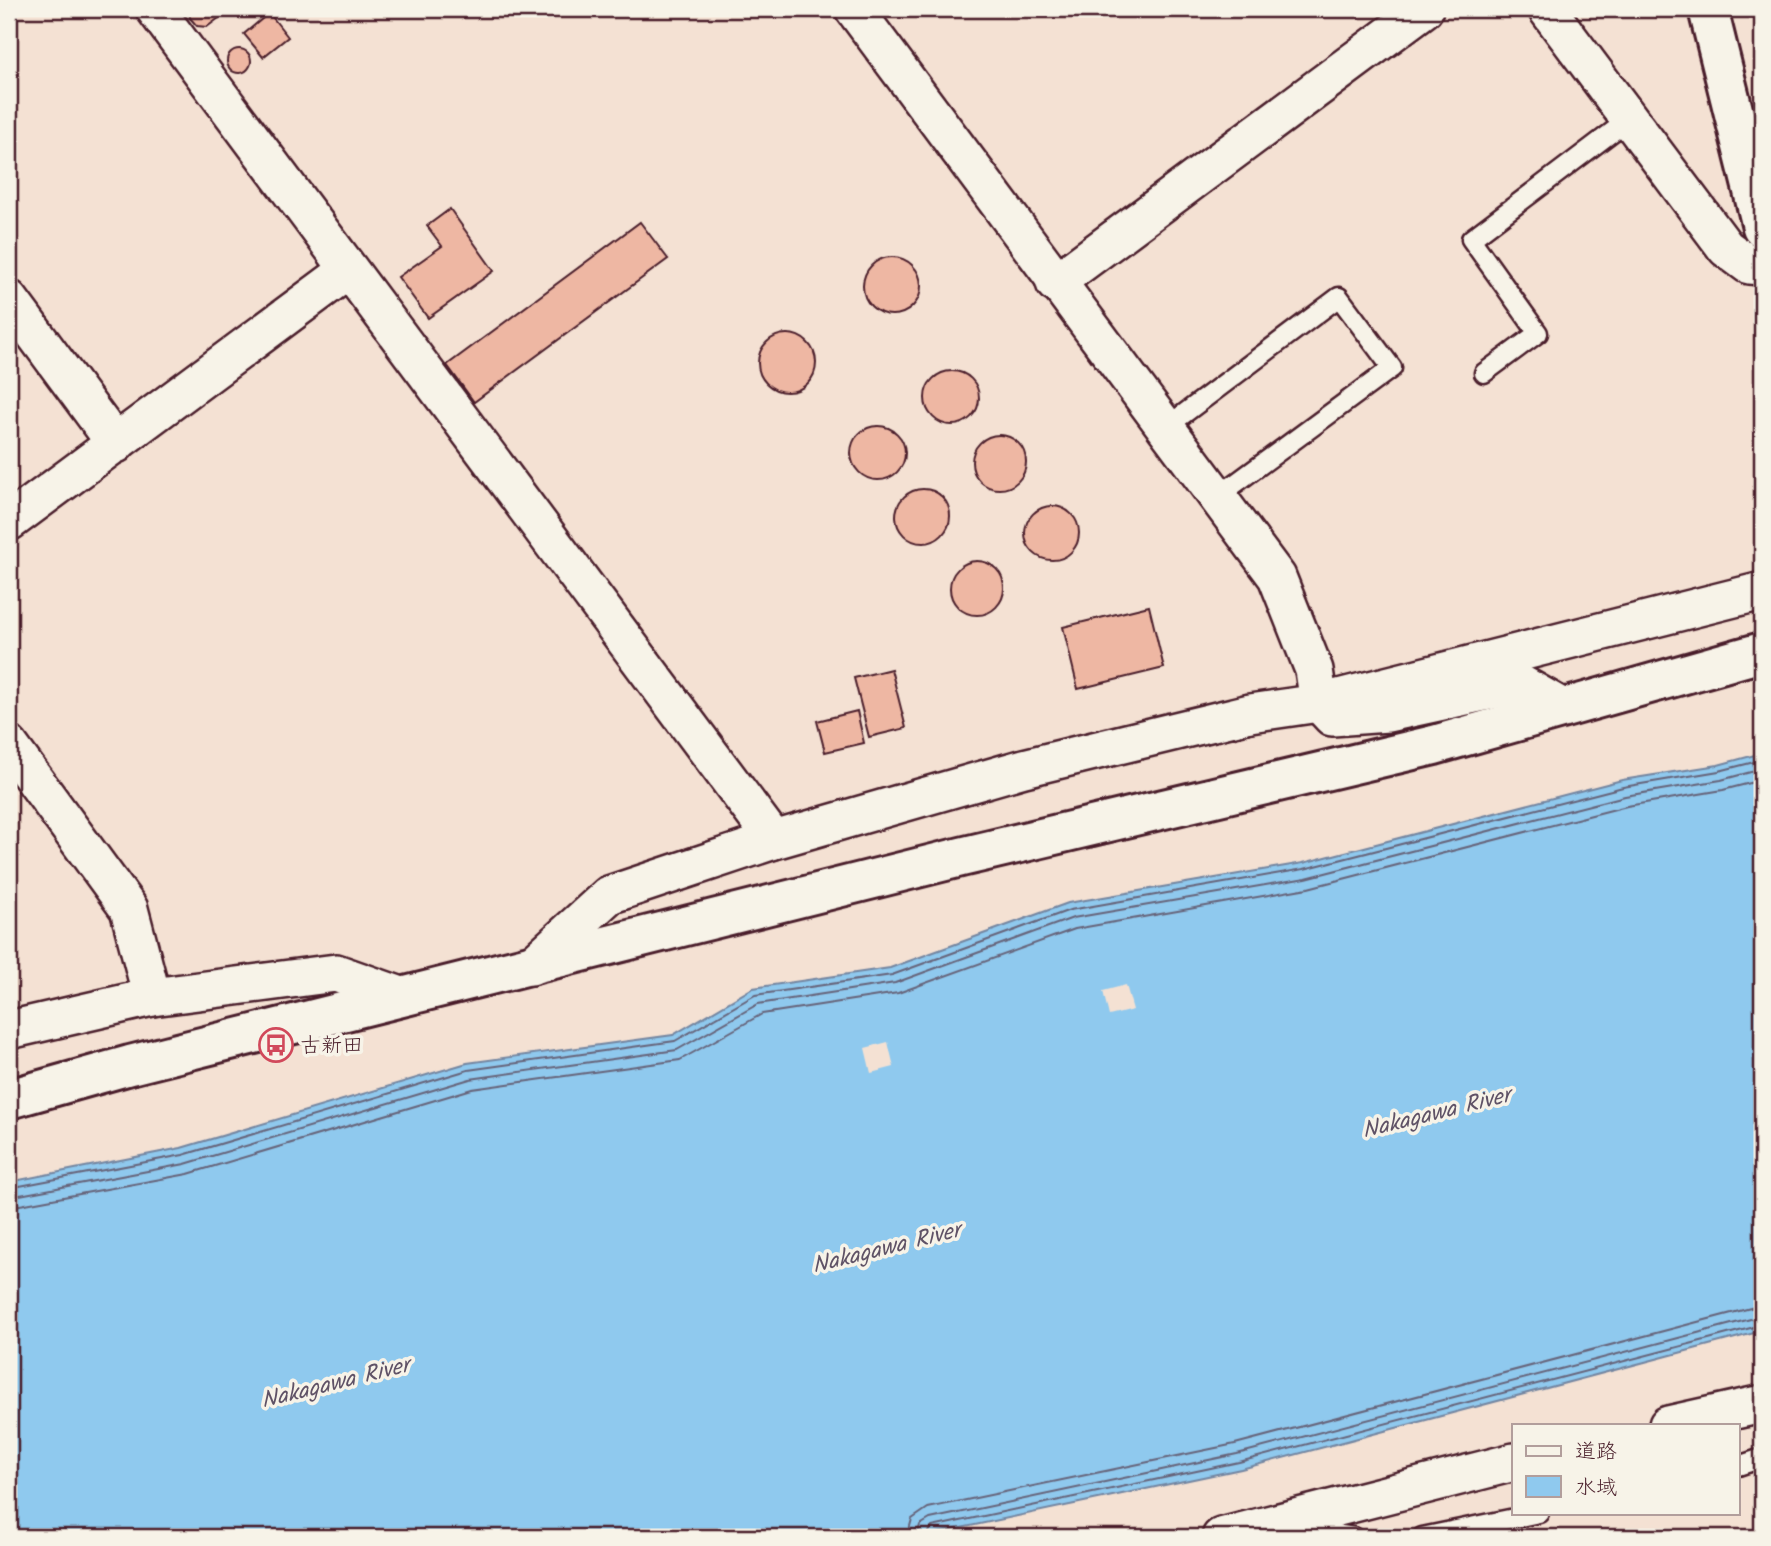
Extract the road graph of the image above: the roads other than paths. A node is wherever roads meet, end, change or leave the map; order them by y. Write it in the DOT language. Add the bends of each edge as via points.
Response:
graph roads {
  1 [pos="155,9"];
  2 [pos="854,9"];
  3 [pos="1424,9"];
  4 [pos="1547,9"];
  5 [pos="1708,9"];
  6 [pos="1628,120"];
  7 [pos="1762,227"];
  8 [pos="1762,266"];
  9 [pos="347,271"];
  10 [pos="1055,283"];
  11 [pos="9,299"];
  12 [pos="1484,373"];
  13 [pos="1165,428"];
  14 [pos="116,444"];
  15 [pos="1217,497"];
  16 [pos="9,522"];
  17 [pos="1762,591"];
  18 [pos="1762,652"];
  19 [pos="1319,703"];
  20 [pos="1563,708"];
  21 [pos="9,746"];
  22 [pos="774,840"];
  23 [pos="531,966"];
  24 [pos="401,996"];
  25 [pos="152,997"];
  26 [pos="9,1030"];
  27 [pos="9,1099"];
  28 [pos="1762,1404"];
  29 [pos="1672,1424"];
  30 [pos="1762,1458"];
  31 [pos="1512,1463"];
  32 [pos="1740,1465"];
  33 [pos="1534,1514"];
  34 [pos="1270,1524"];
  35 [pos="1221,1537"];
  36 [pos="1354,1537"];
  37 [pos="1422,1537"];
  1 -- 9 [label="street"];
  2 -- 10 [label="street"];
  3 -- 10 [label="street"];
  4 -- 6 [label="street"];
  5 -- 7 [label="street"];
  6 -- 8 [label="street" via="1726,248 1749,265"];
  6 -- 12 [label="lane" via="1471,239 1538,333"];
  9 -- 14 [label="street"];
  9 -- 22 [label="street"];
  10 -- 13 [label="street"];
  11 -- 14 [label="street"];
  13 -- 15 [label="street"];
  13 -- 15 [label="lane" via="1339,297 1392,368"];
  14 -- 16 [label="street"];
  15 -- 19 [label="street" via="1277,577 1314,670"];
  17 -- 19 [label="street"];
  18 -- 20 [label="street"];
  19 -- 20 [label="street" via="1332,717 1388,713 1521,684"];
  19 -- 22 [label="street" via="1250,713 1024,768"];
  20 -- 23 [label="street" via="1434,746 988,850"];
  21 -- 25 [label="street" via="129,909"];
  22 -- 23 [label="street" via="608,895"];
  23 -- 24 [label="street"];
  24 -- 25 [label="street" via="335,973"];
  24 -- 27 [label="street"];
  25 -- 26 [label="street"];
  28 -- 29 [label="street"];
  30 -- 32 [label="lane"];
  31 -- 34 [label="street"];
  33 -- 37 [label="lane"];
  34 -- 35 [label="street"];
  34 -- 36 [label="lane"];
}
